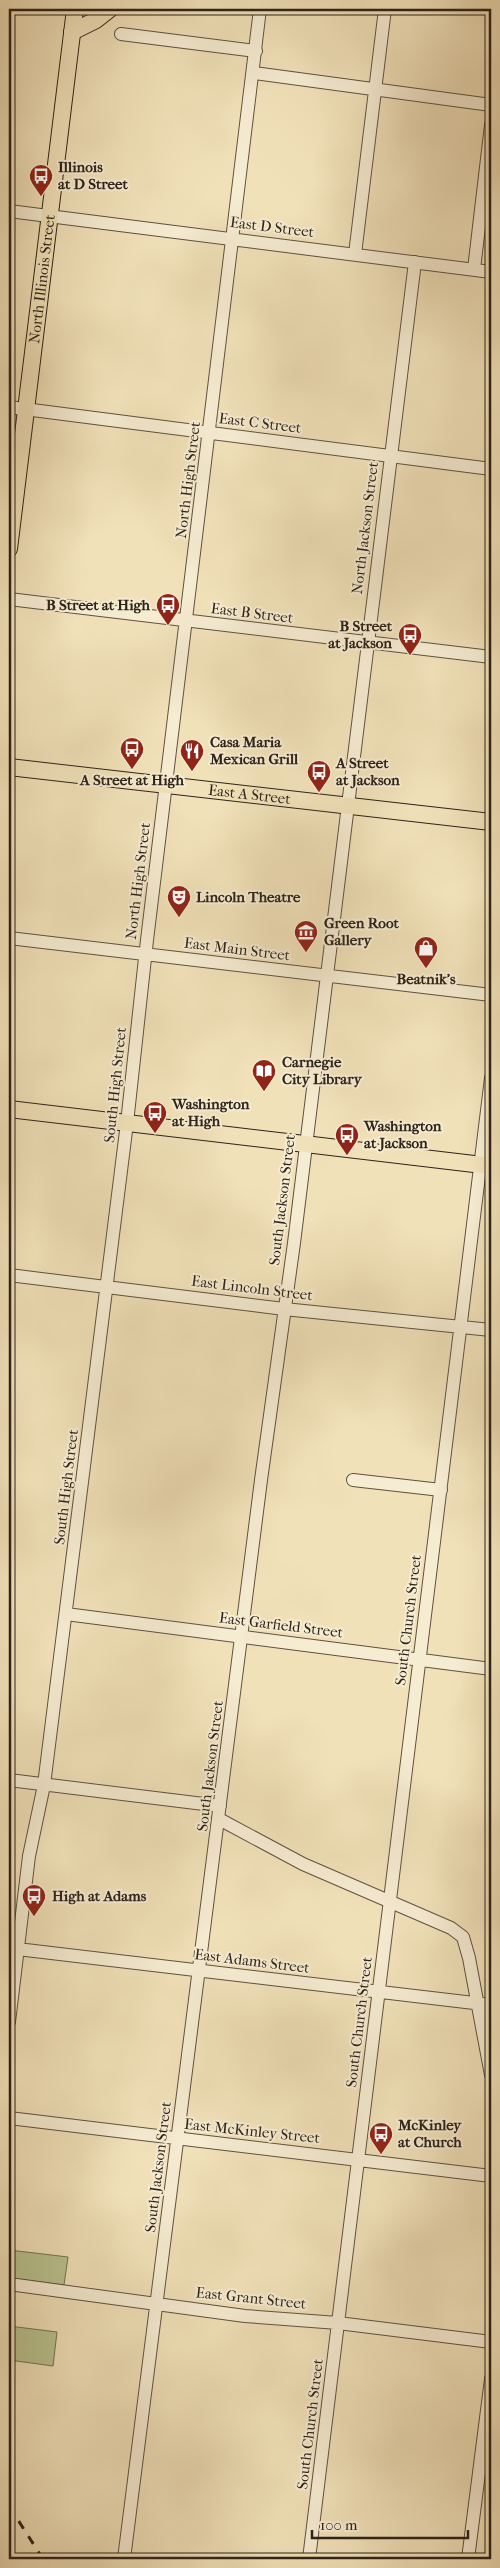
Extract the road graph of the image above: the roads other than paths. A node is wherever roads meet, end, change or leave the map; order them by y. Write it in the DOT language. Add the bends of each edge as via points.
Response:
graph roads {
  1 [pos="75,9"];
  2 [pos="110,9"];
  3 [pos="260,9"];
  4 [pos="385,9"];
  5 [pos="72,32"];
  6 [pos="121,34"];
  7 [pos="256,51"];
  8 [pos="254,73"];
  9 [pos="375,90"];
  10 [pos="491,105"];
  11 [pos="491,125"];
  12 [pos="9,211"];
  13 [pos="48,215"];
  14 [pos="234,239"];
  15 [pos="355,254"];
  16 [pos="415,262"];
  17 [pos="474,269"];
  18 [pos="491,272"];
  19 [pos="9,407"];
  20 [pos="25,409"];
  21 [pos="210,432"];
  22 [pos="390,456"];
  23 [pos="491,469"];
  24 [pos="9,549"];
  25 [pos="9,600"];
  26 [pos="187,622"];
  27 [pos="367,643"];
  28 [pos="491,657"];
  29 [pos="9,767"];
  30 [pos="166,784"];
  31 [pos="347,805"];
  32 [pos="491,822"];
  33 [pos="9,938"];
  34 [pos="146,954"];
  35 [pos="325,976"];
  36 [pos="491,995"];
  37 [pos="491,1078"];
  38 [pos="9,1109"];
  39 [pos="127,1123"];
  40 [pos="306,1144"];
  41 [pos="486,1165"];
  42 [pos="9,1275"];
  43 [pos="107,1287"];
  44 [pos="284,1309"];
  45 [pos="461,1327"];
  46 [pos="491,1330"];
  47 [pos="353,1480"];
  48 [pos="441,1490"];
  49 [pos="66,1614"];
  50 [pos="243,1637"];
  51 [pos="420,1660"];
  52 [pos="491,1669"];
  53 [pos="9,1780"];
  54 [pos="44,1785"];
  55 [pos="220,1812"];
  56 [pos="390,1902"];
  57 [pos="13,1949"];
  58 [pos="200,1971"];
  59 [pos="379,1994"];
  60 [pos="478,2004"];
  61 [pos="491,2005"];
  62 [pos="9,2022"];
  63 [pos="491,2075"];
  64 [pos="9,2118"];
  65 [pos="178,2139"];
  66 [pos="358,2160"];
  67 [pos="491,2176"];
  68 [pos="9,2284"];
  69 [pos="158,2304"];
  70 [pos="338,2323"];
  71 [pos="491,2342"];
  72 [pos="491,2378"];
  73 [pos="124,2559"];
  74 [pos="309,2559"];
  75 [pos="468,2559"];
  1 -- 5 [label="main road, North Illinois Street"];
  2 -- 5 [label="main road"];
  3 -- 7 [label="street, North High Street"];
  4 -- 9 [label="street"];
  5 -- 13 [label="main road, North Illinois Street"];
  6 -- 7 [label="street"];
  7 -- 8 [label="street, North High Street"];
  8 -- 9 [label="street"];
  8 -- 14 [label="street, North High Street"];
  9 -- 10 [label="street"];
  9 -- 15 [label="street"];
  11 -- 17 [label="street"];
  12 -- 13 [label="street, East D Street"];
  13 -- 14 [label="street, East D Street"];
  13 -- 20 [label="main road, North Illinois Street"];
  14 -- 15 [label="street, East D Street"];
  14 -- 21 [label="street, North High Street"];
  15 -- 16 [label="street, East D Street"];
  16 -- 17 [label="street, East D Street"];
  16 -- 22 [label="street, North Jackson Street"];
  17 -- 18 [label="street, East D Street"];
  19 -- 20 [label="street, East C Street"];
  20 -- 21 [label="street, East C Street"];
  20 -- 24 [label="main road, North Illinois Street"];
  21 -- 22 [label="street, East C Street"];
  21 -- 26 [label="street, North High Street"];
  22 -- 23 [label="street, East C Street"];
  22 -- 27 [label="street, North Jackson Street"];
  25 -- 26 [label="street, East B Street"];
  26 -- 27 [label="street, East B Street"];
  26 -- 30 [label="street, North High Street"];
  27 -- 28 [label="street, East B Street"];
  27 -- 31 [label="street, North Jackson Street"];
  29 -- 30 [label="main road, East A Street"];
  30 -- 31 [label="main road, East A Street"];
  30 -- 34 [label="street, North High Street"];
  31 -- 32 [label="main road, East A Street"];
  31 -- 35 [label="street, North Jackson Street"];
  33 -- 34 [label="street, East Main Street"];
  34 -- 35 [label="street, East Main Street"];
  34 -- 39 [label="street, South High Street"];
  35 -- 36 [label="street, East Main Street"];
  35 -- 40 [label="street, South Jackson Street"];
  37 -- 41 [label="street, South Church Street"];
  38 -- 39 [label="main road"];
  39 -- 40 [label="main road"];
  39 -- 43 [label="street, South High Street"];
  40 -- 41 [label="main road"];
  40 -- 44 [label="street, South Jackson Street"];
  41 -- 45 [label="street, South Church Street"];
  42 -- 43 [label="street, East Lincoln Street"];
  43 -- 44 [label="street, East Lincoln Street"];
  43 -- 49 [label="street, South High Street"];
  44 -- 45 [label="street, East Lincoln Street"];
  44 -- 50 [label="street, South Jackson Street"];
  45 -- 46 [label="street, East Lincoln Street"];
  45 -- 48 [label="street, South Church Street"];
  47 -- 48 [label="street"];
  48 -- 51 [label="street, South Church Street"];
  49 -- 50 [label="street, East Garfield Street"];
  49 -- 54 [label="street, South High Street"];
  50 -- 51 [label="street, East Garfield Street"];
  50 -- 55 [label="street, South Jackson Street"];
  51 -- 52 [label="street, East Garfield Street"];
  51 -- 56 [label="street, South Church Street"];
  53 -- 54 [label="street"];
  54 -- 55 [label="street"];
  54 -- 57 [label="street, South High Street"];
  55 -- 56 [label="street" via="303,1864"];
  55 -- 58 [label="street, South Jackson Street"];
  56 -- 59 [label="street, South Church Street"];
  56 -- 60 [label="street" via="451,1928 462,1937"];
  57 -- 58 [label="street, East Adams Street"];
  57 -- 62 [label="street, South High Street"];
  58 -- 59 [label="street, East Adams Street"];
  58 -- 65 [label="street, South Jackson Street"];
  59 -- 60 [label="street, East Adams Street"];
  59 -- 66 [label="street, South Church Street"];
  60 -- 61 [label="street, East Adams Street"];
  60 -- 63 [label="street"];
  64 -- 65 [label="street, East McKinley Street"];
  65 -- 66 [label="street, East McKinley Street"];
  65 -- 69 [label="street, South Jackson Street"];
  66 -- 67 [label="street, East McKinley Street"];
  66 -- 70 [label="street, South Church Street"];
  68 -- 69 [label="street, East Grant Street"];
  69 -- 70 [label="street, East Grant Street" via="246,2316"];
  69 -- 73 [label="street, South Jackson Street"];
  70 -- 71 [label="street, East Grant Street"];
  70 -- 74 [label="street, South Church Street"];
  72 -- 75 [label="street"];
}
